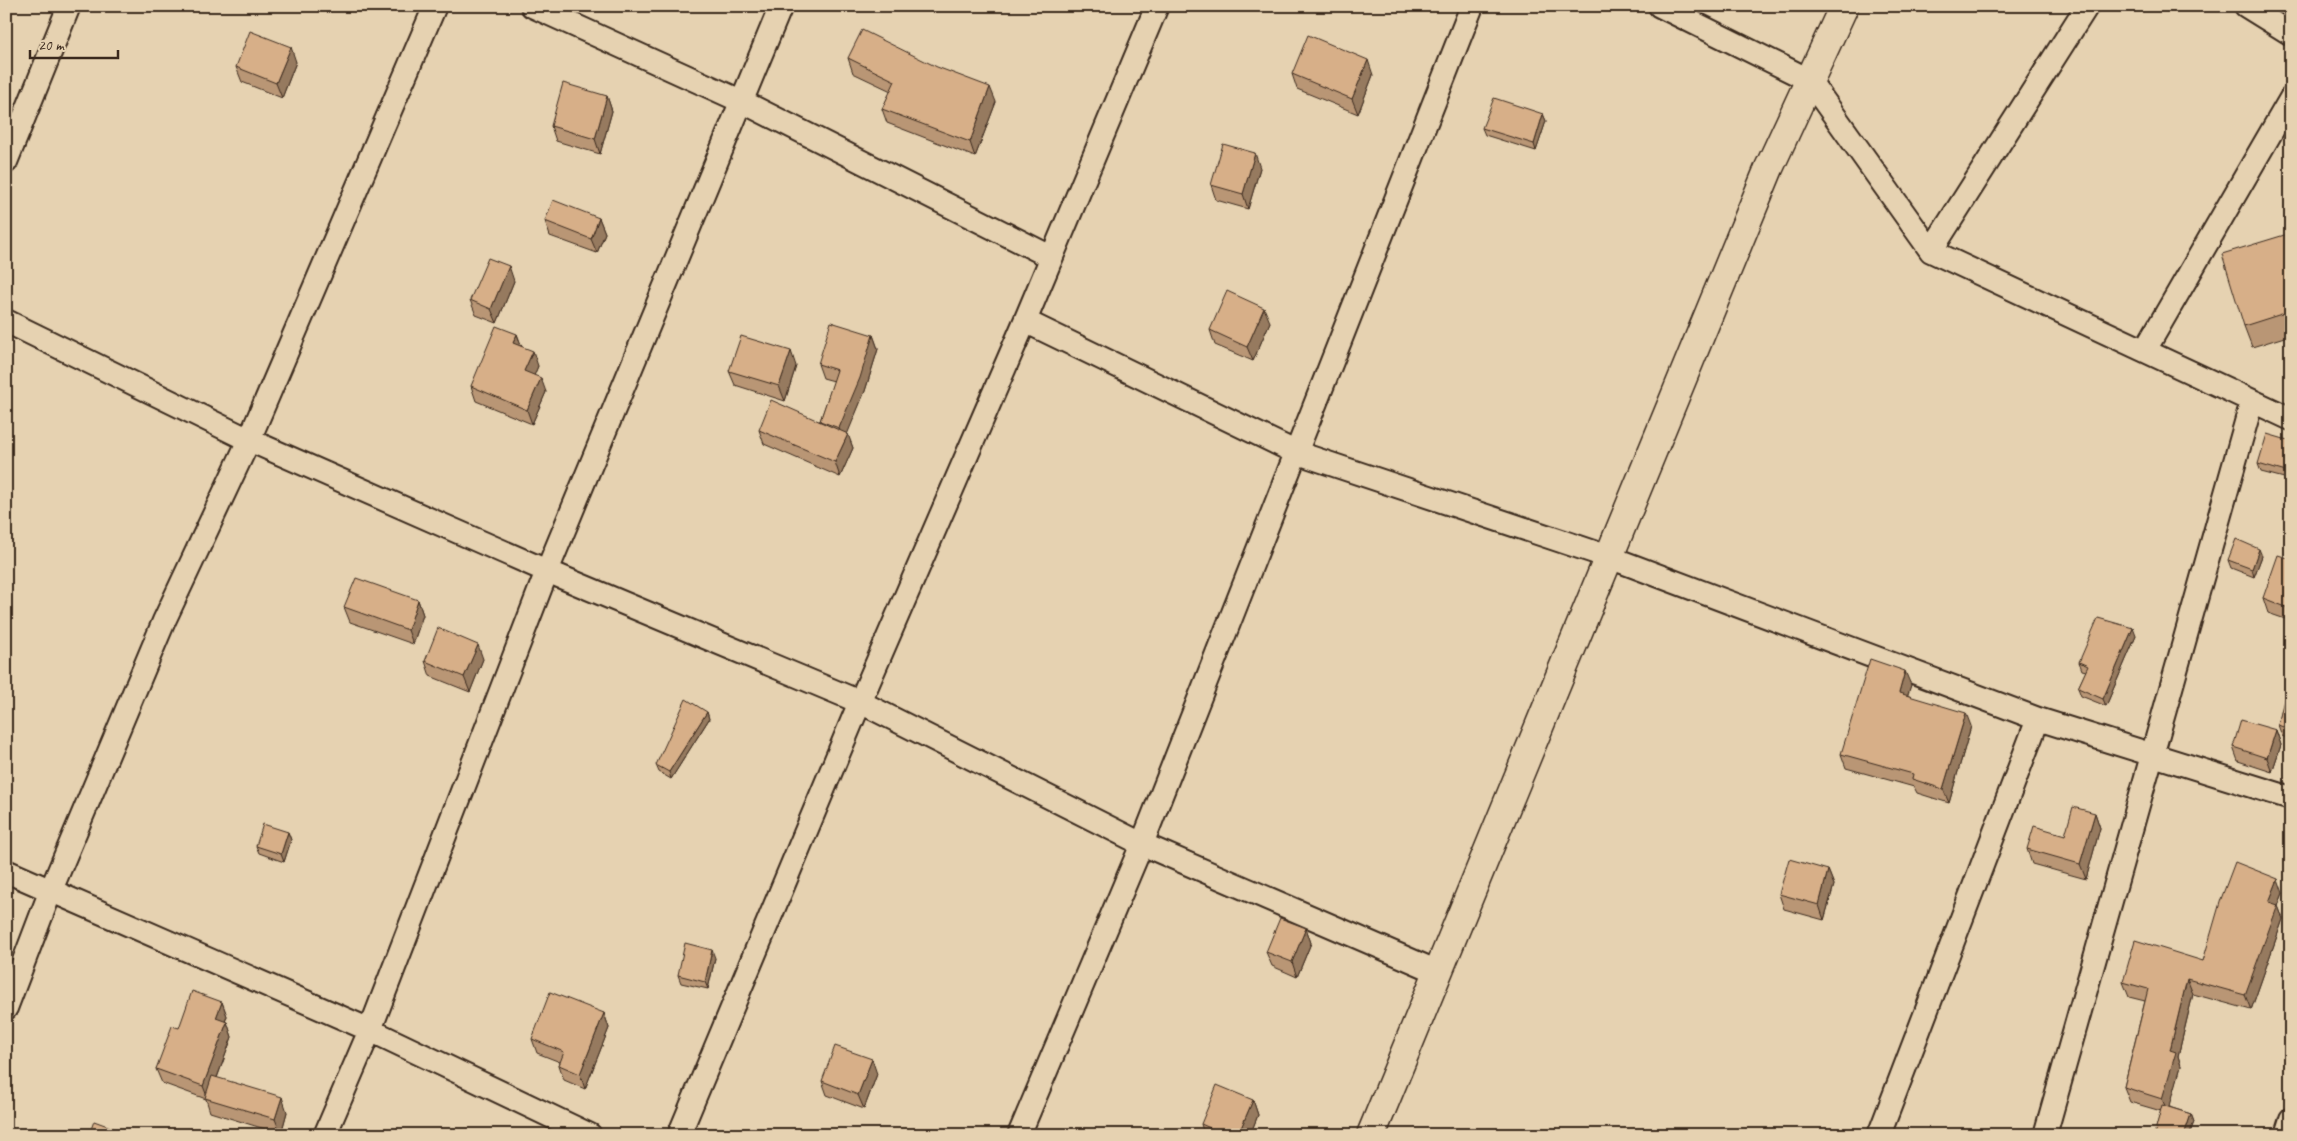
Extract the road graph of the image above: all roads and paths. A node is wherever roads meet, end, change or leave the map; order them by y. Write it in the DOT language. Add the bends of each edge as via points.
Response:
graph roads {
  1 [pos="69,6"];
  2 [pos="435,6"];
  3 [pos="532,6"];
  4 [pos="781,6"];
  5 [pos="1157,6"];
  6 [pos="1472,6"];
  7 [pos="1660,6"];
  8 [pos="1844,6"];
  9 [pos="2087,6"];
  10 [pos="2246,6"];
  11 [pos="2291,34"];
  12 [pos="1809,80"];
  13 [pos="2291,98"];
  14 [pos="743,102"];
  15 [pos="6,162"];
  16 [pos="1931,251"];
  17 [pos="1051,257"];
  18 [pos="6,321"];
  19 [pos="1025,322"];
  20 [pos="2145,350"];
  21 [pos="2252,400"];
  22 [pos="2291,419"];
  23 [pos="248,440"];
  24 [pos="1295,452"];
  25 [pos="1609,557"];
  26 [pos="547,571"];
  27 [pos="860,702"];
  28 [pos="2038,719"];
  29 [pos="2152,754"];
  30 [pos="2291,798"];
  31 [pos="1142,844"];
  32 [pos="6,871"];
  33 [pos="52,890"];
  34 [pos="1438,972"];
  35 [pos="6,1008"];
  36 [pos="370,1030"];
  37 [pos="2291,1119"];
  38 [pos="325,1135"];
  39 [pos="590,1135"];
  40 [pos="679,1135"];
  41 [pos="1019,1135"];
  42 [pos="1371,1135"];
  43 [pos="1879,1135"];
  44 [pos="2045,1135"];
  45 [pos="2286,1135"];
  1 -- 15 [label="street"];
  2 -- 23 [label="street"];
  3 -- 14 [label="street"];
  4 -- 14 [label="street"];
  5 -- 17 [label="street"];
  6 -- 24 [label="street"];
  7 -- 12 [label="street"];
  8 -- 12 [label="street"];
  9 -- 16 [label="street"];
  10 -- 11 [label="street"];
  12 -- 16 [label="street"];
  12 -- 25 [label="street" via="1769,168"];
  13 -- 20 [label="street"];
  14 -- 17 [label="street"];
  14 -- 26 [label="street"];
  16 -- 20 [label="street"];
  17 -- 19 [label="street"];
  18 -- 23 [label="street"];
  19 -- 24 [label="street"];
  19 -- 27 [label="street"];
  20 -- 21 [label="street"];
  21 -- 22 [label="street"];
  21 -- 29 [label="street"];
  23 -- 26 [label="street"];
  23 -- 33 [label="street" via="164,622"];
  24 -- 25 [label="street"];
  24 -- 31 [label="street"];
  25 -- 28 [label="street"];
  25 -- 34 [label="street"];
  26 -- 27 [label="street"];
  26 -- 36 [label="street"];
  27 -- 31 [label="street"];
  27 -- 40 [label="street"];
  28 -- 29 [label="street"];
  28 -- 43 [label="street"];
  29 -- 30 [label="street"];
  29 -- 44 [label="street"];
  31 -- 34 [label="street"];
  31 -- 41 [label="street"];
  32 -- 33 [label="street"];
  33 -- 35 [label="street"];
  33 -- 36 [label="street"];
  34 -- 42 [label="street"];
  36 -- 38 [label="street"];
  36 -- 39 [label="street"];
  37 -- 45 [label="street"];
}
